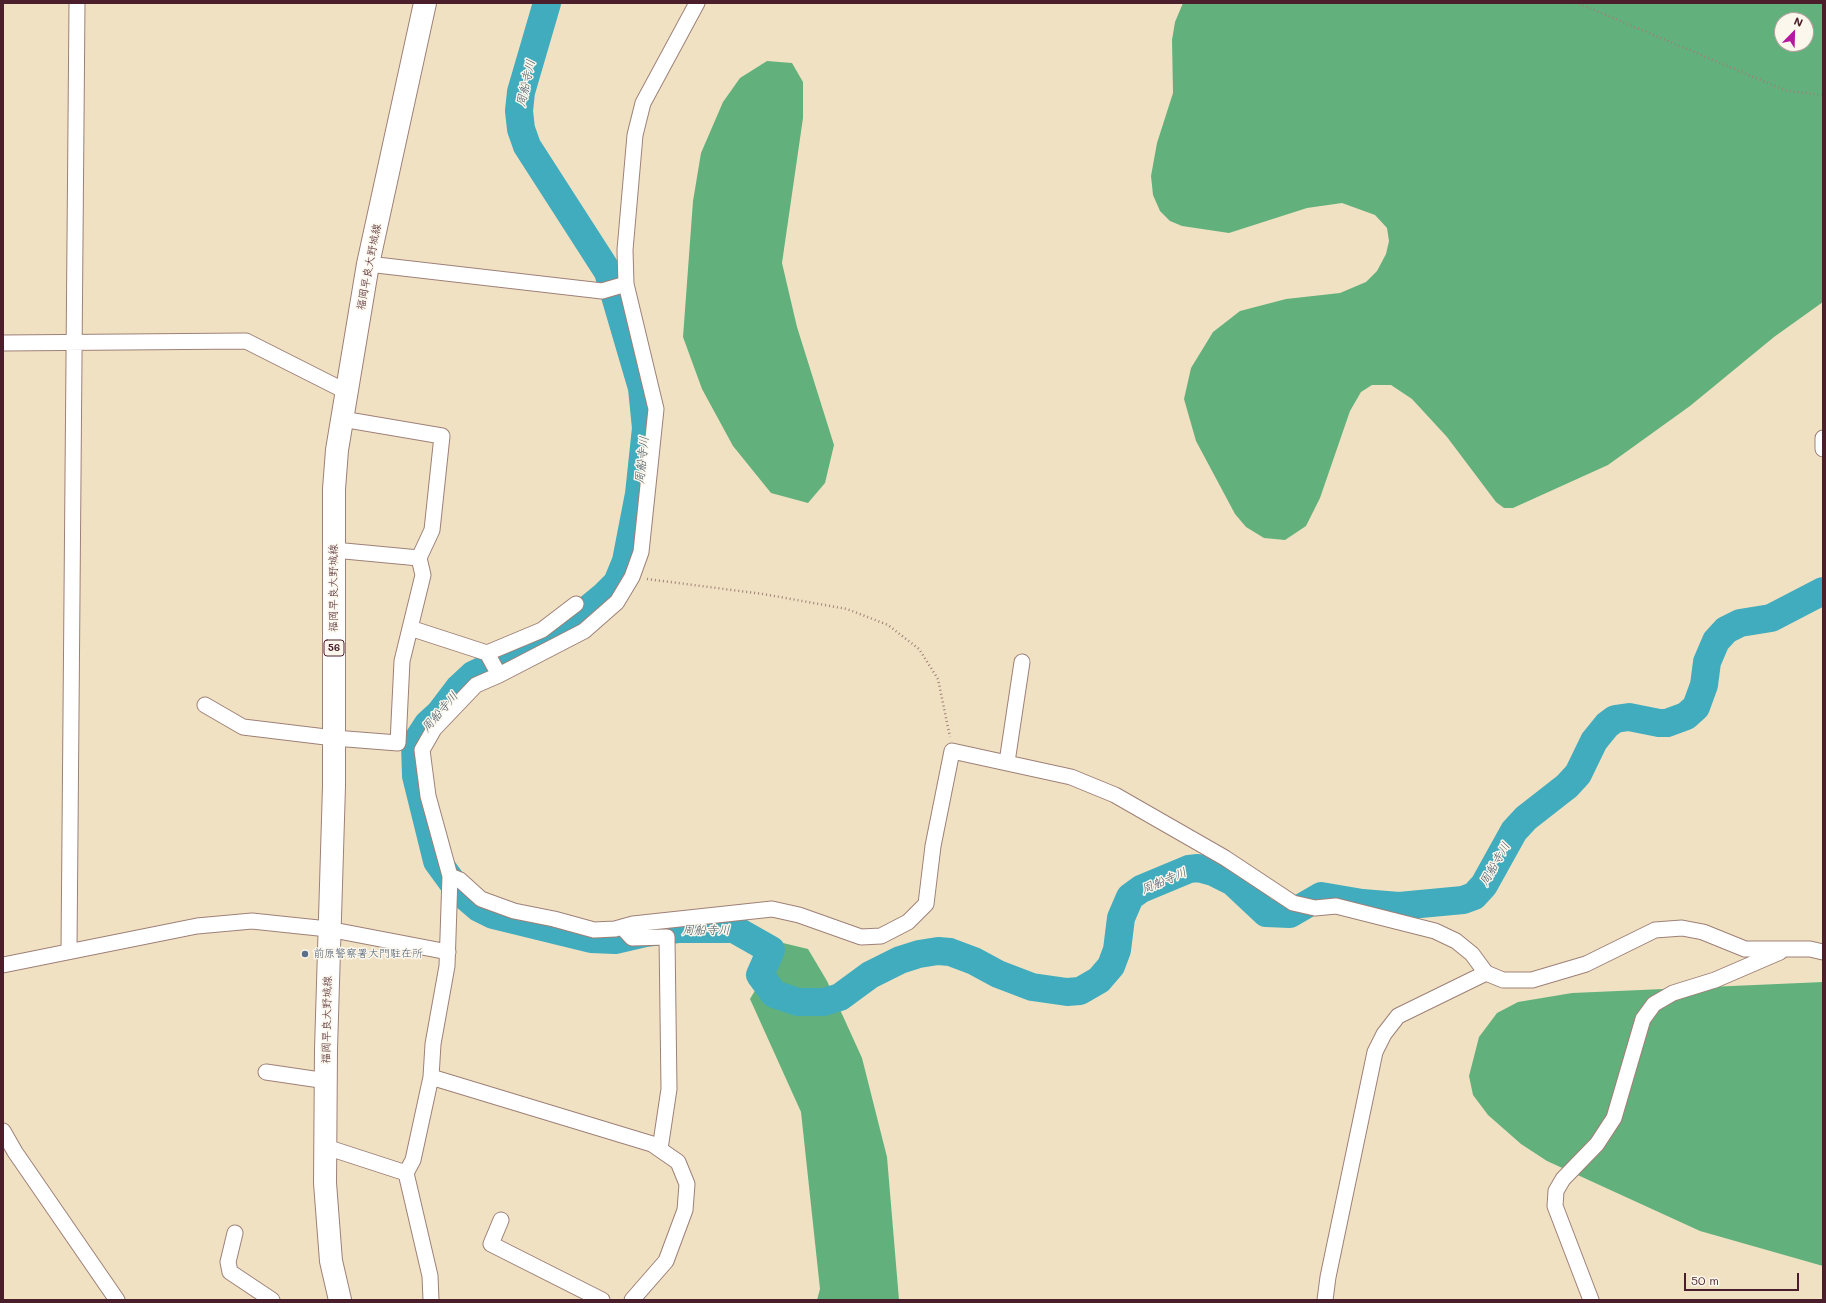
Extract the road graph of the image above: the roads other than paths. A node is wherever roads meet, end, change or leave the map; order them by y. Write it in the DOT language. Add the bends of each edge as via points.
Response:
graph roads {
  1 [pos="77,3"];
  2 [pos="425,3"];
  3 [pos="697,3"];
  4 [pos="368,264"];
  5 [pos="626,284"];
  6 [pos="73,342"];
  7 [pos="3,343"];
  8 [pos="347,392"];
  9 [pos="342,419"];
  10 [pos="1823,438"];
  11 [pos="1823,449"];
  12 [pos="334,550"];
  13 [pos="419,558"];
  14 [pos="576,604"];
  15 [pos="410,628"];
  16 [pos="488,655"];
  17 [pos="1022,662"];
  18 [pos="498,674"];
  19 [pos="205,705"];
  20 [pos="334,738"];
  21 [pos="1007,762"];
  22 [pos="450,883"];
  23 [pos="622,927"];
  24 [pos="328,929"];
  25 [pos="1786,949"];
  26 [pos="69,952"];
  27 [pos="448,952"];
  28 [pos="1823,952"];
  29 [pos="3,965"];
  30 [pos="1486,973"];
  31 [pos="266,1072"];
  32 [pos="431,1077"];
  33 [pos="327,1081"];
  34 [pos="3,1131"];
  35 [pos="326,1147"];
  36 [pos="660,1150"];
  37 [pos="406,1173"];
  38 [pos="501,1220"];
  39 [pos="235,1233"];
  40 [pos="336,1298"];
  41 [pos="117,1300"];
  42 [pos="272,1300"];
  43 [pos="432,1300"];
  44 [pos="602,1300"];
  45 [pos="632,1300"];
  46 [pos="1325,1300"];
  47 [pos="1591,1300"];
  1 -- 6 [label="street"];
  2 -- 4 [label="main road, 福岡早良大野城線 / 56"];
  3 -- 5 [label="street" via="643,104 635,135 625,250"];
  4 -- 5 [label="street" via="602,291"];
  4 -- 8 [label="main road, 福岡早良大野城線 / 56"];
  5 -- 18 [label="street" via="656,410 641,552 632,578 617,602 584,631"];
  6 -- 7 [label="street"];
  6 -- 8 [label="street" via="246,341"];
  6 -- 26 [label="street"];
  8 -- 9 [label="main road, 福岡早良大野城線 / 56"];
  9 -- 12 [label="main road, 福岡早良大野城線 / 56" via="334,489"];
  9 -- 13 [label="street" via="442,436 432,530"];
  10 -- 11 [label="street"];
  12 -- 13 [label="street"];
  12 -- 20 [label="main road, 福岡早良大野城線 / 56"];
  13 -- 15 [label="street" via="424,575"];
  14 -- 16 [label="street" via="542,630"];
  15 -- 16 [label="street"];
  15 -- 20 [label="street" via="402,661 398,743"];
  16 -- 18 [label="street"];
  17 -- 21 [label="street"];
  18 -- 22 [label="street" via="476,685 434,729 422,750 428,796"];
  19 -- 20 [label="street" via="243,726"];
  20 -- 24 [label="main road, 福岡早良大野城線 / 56"];
  21 -- 23 [label="street" via="952,751 933,846 926,904 908,922 881,936 861,937 772,908"];
  21 -- 30 [label="street" via="1071,777 1115,795 1225,858 1293,903 1315,908 1336,906 1435,931 1456,941 1467,950"];
  22 -- 23 [label="street" via="460,880 481,899 514,911 554,918 594,930"];
  22 -- 27 [label="street"];
  23 -- 36 [label="street" via="632,938 667,937 669,1090"];
  24 -- 26 [label="street" via="252,921 197,926"];
  24 -- 27 [label="street"];
  24 -- 33 [label="main road, 福岡早良大野城線 / 56"];
  25 -- 28 [label="street"];
  25 -- 30 [label="street" via="1745,949 1703,932 1682,928 1656,930 1586,964 1532,980 1503,980"];
  25 -- 47 [label="street" via="1715,980 1673,993 1654,1004 1643,1019 1614,1118 1597,1144 1563,1179 1556,1191 1555,1206"];
  26 -- 29 [label="street"];
  27 -- 32 [label="street" via="433,1044"];
  30 -- 46 [label="street" via="1398,1016 1384,1034 1373,1060"];
  31 -- 33 [label="street"];
  32 -- 36 [label="street" via="613,1131 652,1144"];
  32 -- 37 [label="street" via="412,1160"];
  33 -- 35 [label="main road, 福岡早良大野城線 / 56"];
  34 -- 41 [label="street" via="19,1159"];
  35 -- 37 [label="street"];
  35 -- 40 [label="main road, 福岡早良大野城線 / 56" via="327,1226"];
  36 -- 45 [label="street" via="678,1162 687,1184 685,1210 666,1261"];
  37 -- 43 [label="street" via="430,1276"];
  38 -- 44 [label="street" via="488,1250"];
  39 -- 42 [label="street" via="228,1262 230,1272"];
}
